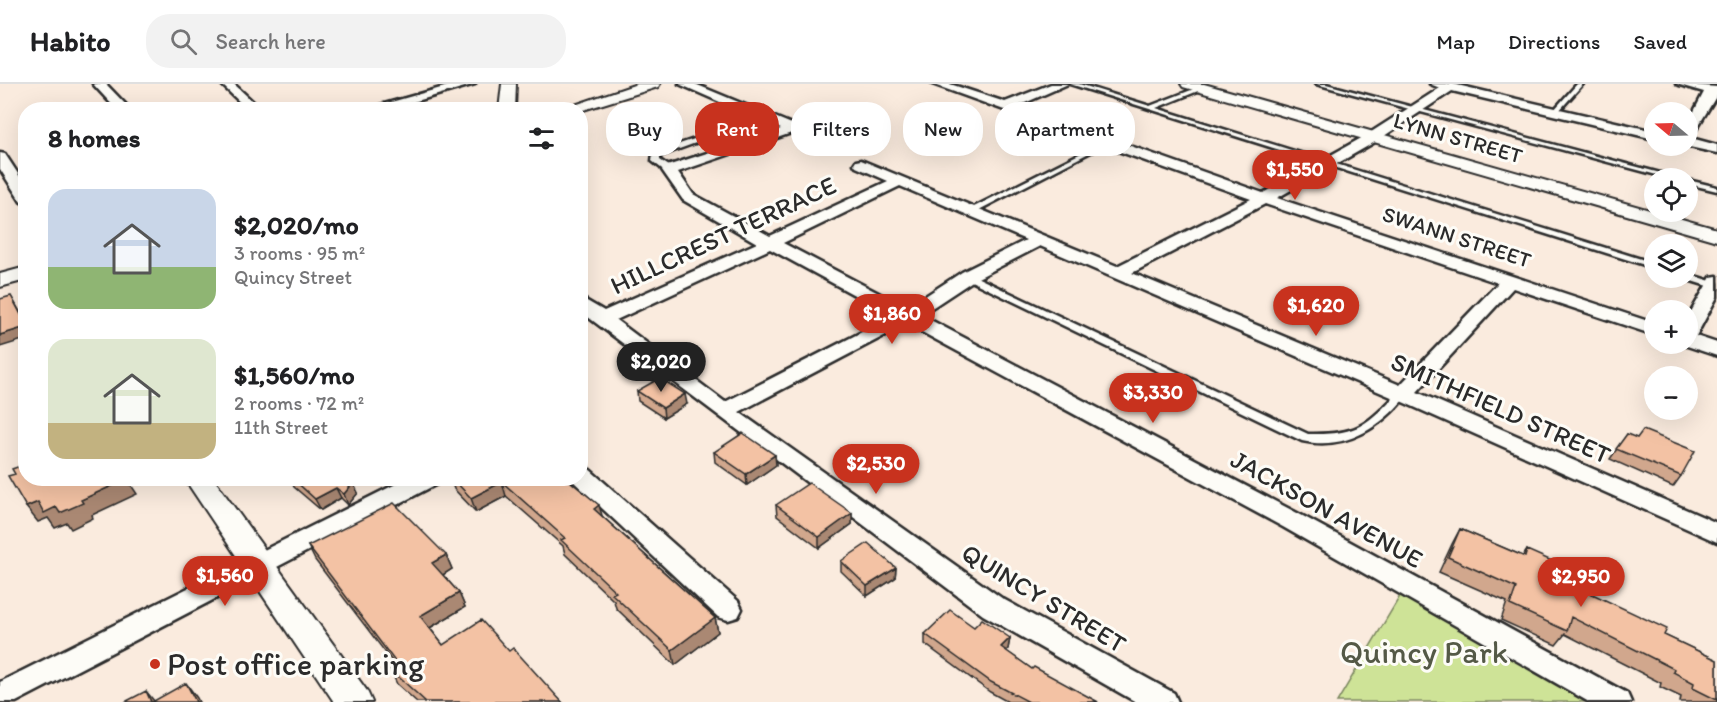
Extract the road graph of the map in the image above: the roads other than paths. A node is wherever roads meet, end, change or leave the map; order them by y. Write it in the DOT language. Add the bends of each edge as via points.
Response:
graph roads {
  1 [pos="99,84"];
  2 [pos="227,84"];
  3 [pos="469,84"];
  4 [pos="509,84"];
  5 [pos="653,84"];
  6 [pos="685,84"];
  7 [pos="938,84"];
  8 [pos="1062,84"];
  9 [pos="1073,84"];
  10 [pos="1318,84"];
  11 [pos="1580,84"];
  12 [pos="1682,84"];
  13 [pos="1441,85"];
  14 [pos="1195,86"];
  15 [pos="1714,91"];
  16 [pos="117,102"];
  17 [pos="247,102"];
  18 [pos="400,102"];
  19 [pos="508,102"];
  20 [pos="728,102"];
  21 [pos="995,102"];
  22 [pos="1017,102"];
  23 [pos="588,104"];
  24 [pos="1150,108"];
  25 [pos="1417,111"];
  26 [pos="1555,112"];
  27 [pos="1698,118"];
  28 [pos="779,121"];
  29 [pos="779,133"];
  30 [pos="1644,133"];
  31 [pos="1374,138"];
  32 [pos="695,141"];
  33 [pos="1698,144"];
  34 [pos="1717,149"];
  35 [pos="1135,151"];
  36 [pos="711,156"];
  37 [pos="1079,156"];
  38 [pos="0,157"];
  39 [pos="1329,163"];
  40 [pos="861,164"];
  41 [pos="669,170"];
  42 [pos="1644,170"];
  43 [pos="897,182"];
  44 [pos="1698,184"];
  45 [pos="18,186"];
  46 [pos="1717,189"];
  47 [pos="1266,199"];
  48 [pos="972,210"];
  49 [pos="1717,235"];
  50 [pos="1040,240"];
  51 [pos="770,243"];
  52 [pos="1644,263"];
  53 [pos="1116,274"];
  54 [pos="18,275"];
  55 [pos="968,276"];
  56 [pos="0,280"];
  57 [pos="1511,280"];
  58 [pos="1698,280"];
  59 [pos="1716,284"];
  60 [pos="588,308"];
  61 [pos="1698,316"];
  62 [pos="906,317"];
  63 [pos="603,319"];
  64 [pos="1644,326"];
  65 [pos="1698,343"];
  66 [pos="1717,350"];
  67 [pos="1403,394"];
  68 [pos="724,411"];
  69 [pos="588,481"];
  70 [pos="204,486"];
  71 [pos="413,486"];
  72 [pos="1717,533"];
  73 [pos="260,564"];
  74 [pos="728,609"];
  75 [pos="0,696"];
  76 [pos="354,702"];
  77 [pos="1163,702"];
  78 [pos="1616,702"];
  1 -- 16 [label="street"];
  2 -- 17 [label="street"];
  3 -- 18 [label="street"];
  4 -- 19 [label="street"];
  5 -- 23 [label="street"];
  6 -- 20 [label="street"];
  7 -- 21 [label="street, SWANN STREET"];
  8 -- 22 [label="street"];
  9 -- 24 [label="lane"];
  10 -- 25 [label="lane"];
  11 -- 26 [label="lane"];
  12 -- 15 [label="street"];
  13 -- 25 [label="street"];
  13 -- 26 [label="street"];
  14 -- 24 [label="lane"];
  14 -- 31 [label="street, LYNN STREET"];
  15 -- 27 [label="street"];
  24 -- 39 [label="lane"];
  25 -- 31 [label="street"];
  25 -- 42 [label="lane"];
  26 -- 30 [label="street"];
  28 -- 29 [label="street" via="798,127"];
  31 -- 39 [label="street"];
  31 -- 49 [label="street, LYNN STREET"];
  32 -- 41 [label="lane" via="656,155 656,161"];
  33 -- 34 [label="street"];
  35 -- 47 [label="street, SWANN STREET"];
  36 -- 41 [label="street"];
  37 -- 48 [label="lane"];
  38 -- 45 [label="street"];
  39 -- 47 [label="street"];
  39 -- 52 [label="lane"];
  40 -- 43 [label="street, SMITHFIELD STREET"];
  41 -- 51 [label="street, JACKSON AVENUE" via="688,197"];
  43 -- 48 [label="street, SMITHFIELD STREET"];
  43 -- 51 [label="street, HILLCREST TERRACE"];
  44 -- 46 [label="lane"];
  47 -- 53 [label="street"];
  47 -- 57 [label="street, SWANN STREET"];
  48 -- 50 [label="street, SMITHFIELD STREET"];
  50 -- 53 [label="street, SMITHFIELD STREET"];
  50 -- 55 [label="street"];
  51 -- 62 [label="street, JACKSON AVENUE"];
  51 -- 63 [label="street, HILLCREST TERRACE"];
  53 -- 67 [label="street, SMITHFIELD STREET"];
  54 -- 56 [label="street"];
  55 -- 62 [label="street"];
  55 -- 67 [label="lane" via="1306,438 1339,440 1365,430"];
  57 -- 64 [label="street, SWANN STREET"];
  57 -- 67 [label="street"];
  58 -- 59 [label="lane"];
  59 -- 61 [label="street"];
  60 -- 63 [label="street, QUINCY STREET"];
  62 -- 68 [label="street"];
  62 -- 78 [label="street, JACKSON AVENUE" via="1292,521"];
  63 -- 68 [label="street, QUINCY STREET"];
  65 -- 66 [label="street"];
  67 -- 72 [label="street, SMITHFIELD STREET"];
  68 -- 77 [label="street, QUINCY STREET" via="993,607"];
  69 -- 74 [label="street"];
  70 -- 73 [label="street"];
  71 -- 73 [label="street"];
  73 -- 75 [label="street"];
  73 -- 76 [label="street"];
}
